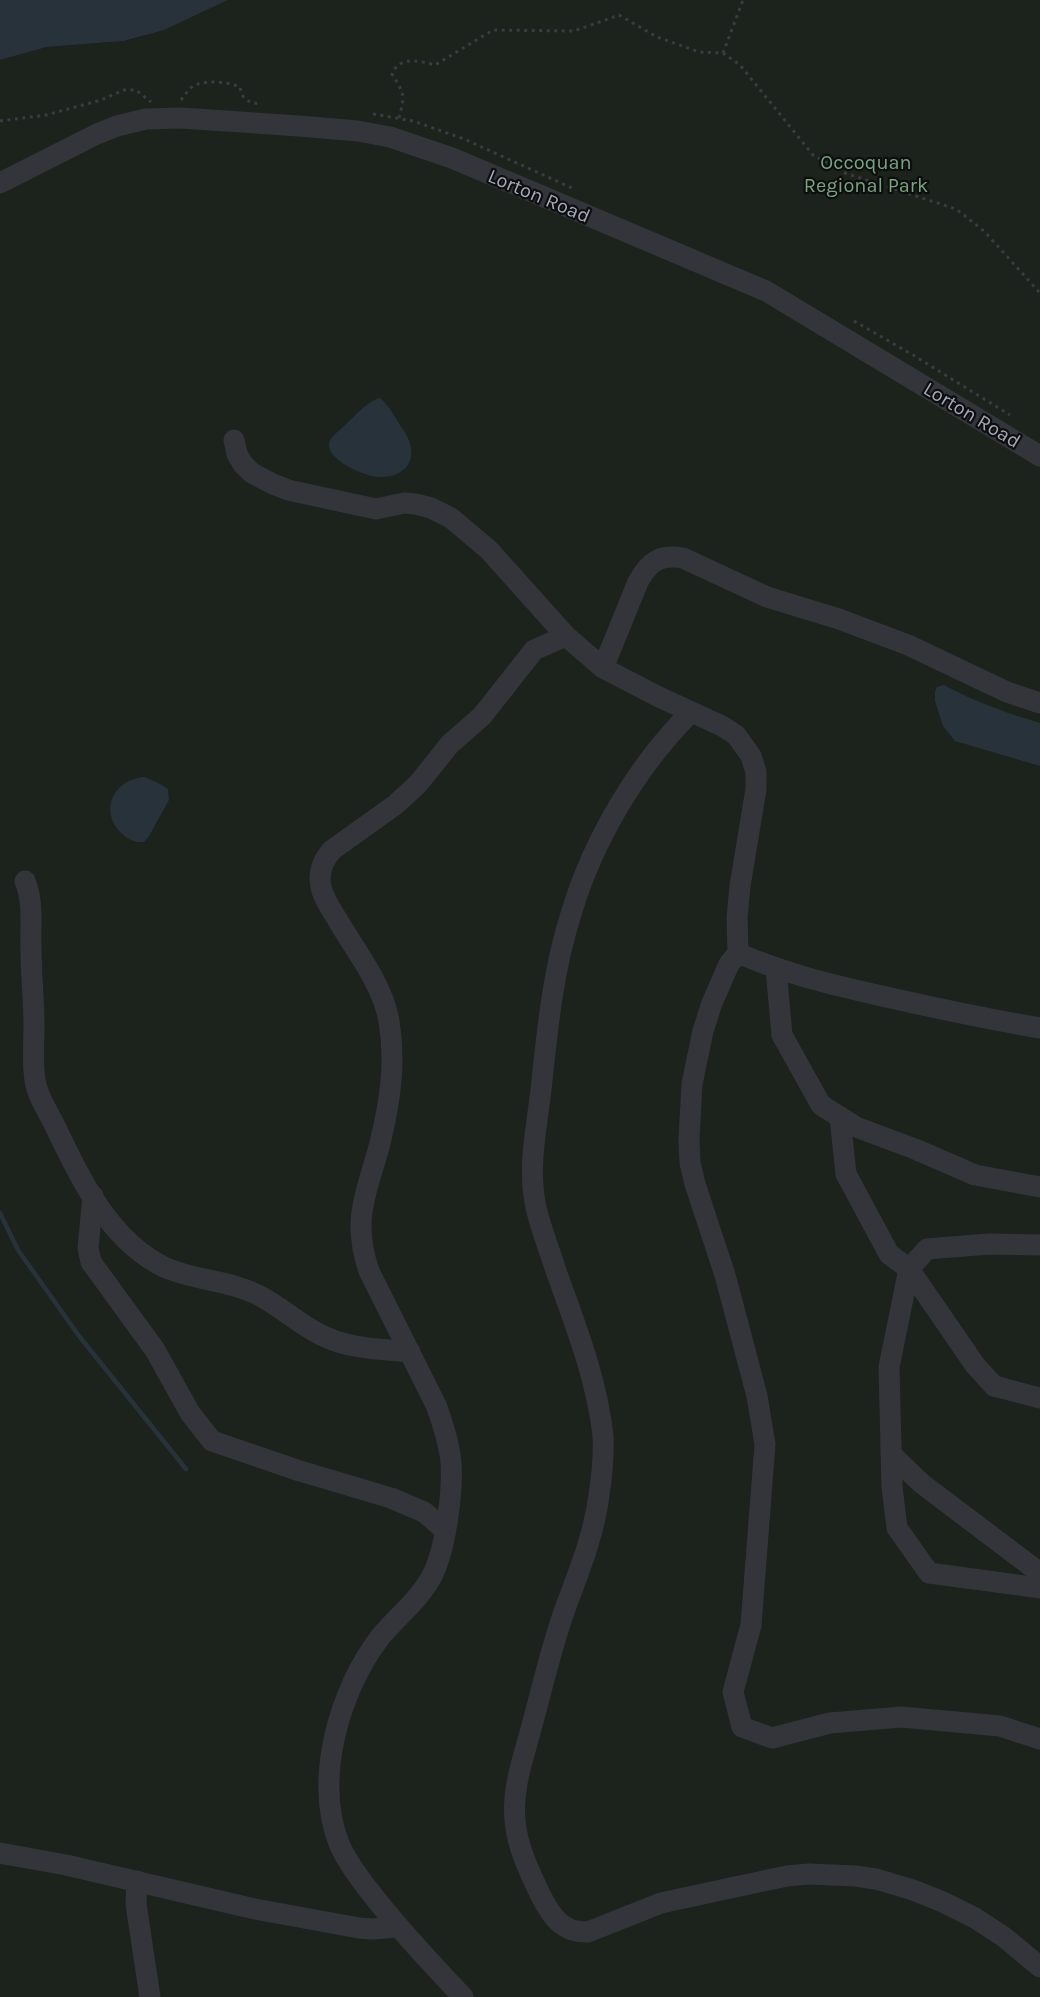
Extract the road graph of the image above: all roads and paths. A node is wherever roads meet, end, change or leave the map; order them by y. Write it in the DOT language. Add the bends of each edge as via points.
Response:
graph roads {
  1 [pos="743,0"];
  2 [pos="723,53"];
  3 [pos="179,102"];
  4 [pos="153,103"];
  5 [pos="256,103"];
  6 [pos="399,118"];
  7 [pos="0,121"];
  8 [pos="0,183"];
  9 [pos="1040,293"];
  10 [pos="234,440"];
  11 [pos="1040,456"];
  12 [pos="566,636"];
  13 [pos="603,668"];
  14 [pos="1040,703"];
  15 [pos="691,712"];
  16 [pos="25,881"];
  17 [pos="738,953"];
  18 [pos="776,969"];
  19 [pos="1040,1028"];
  20 [pos="840,1117"];
  21 [pos="1040,1187"];
  22 [pos="93,1197"];
  23 [pos="1040,1245"];
  24 [pos="909,1269"];
  25 [pos="410,1352"];
  26 [pos="1040,1398"];
  27 [pos="891,1454"];
  28 [pos="445,1530"];
  29 [pos="1040,1573"];
  30 [pos="1040,1588"];
  31 [pos="1040,1739"];
  32 [pos="0,1853"];
  33 [pos="137,1881"];
  34 [pos="398,1927"];
  35 [pos="1040,1967"];
  36 [pos="150,1997"];
  37 [pos="463,1997"];
  1 -- 2 [label="path"];
  2 -- 6 [label="path" via="699,52 657,37 620,15 574,30 493,30 435,65 415,61 395,66 392,74 404,97"];
  2 -- 9 [label="path" via="740,65 813,155 845,173 956,209 984,231"];
  3 -- 5 [label="path" via="197,84 219,83 240,87 247,101"];
  4 -- 7 [label="path" via="136,90 124,90 46,115"];
  8 -- 11 [label="street, Lorton Road" via="107,130 146,119 298,126 390,137 452,158 766,291"];
  10 -- 12 [label="street" via="243,465 288,490 376,509 416,504 451,518 489,550"];
  12 -- 13 [label="street"];
  12 -- 25 [label="street" via="534,650 482,716 450,744 418,784 332,850 322,867 321,885 326,900 380,993 393,1042 391,1089 362,1204 360,1237 369,1271"];
  13 -- 14 [label="street" via="645,569 671,556 767,597 908,645 1007,692"];
  13 -- 15 [label="street"];
  15 -- 17 [label="street" via="736,735 751,756 756,772 740,886"];
  15 -- 35 [label="street" via="657,750 605,832 571,913 554,990 532,1181 541,1225 598,1401 603,1461 590,1536 518,1778 514,1816 520,1846 541,1897 555,1919 577,1933 661,1904 787,1876 830,1874 876,1880 943,1902 1004,1937"];
  16 -- 22 [label="street" via="32,908 35,1083"];
  17 -- 18 [label="street"];
  17 -- 31 [label="street" via="729,964 703,1031 692,1084 689,1139 695,1184 725,1275 757,1396 765,1444 751,1624 733,1692 742,1727 772,1738 830,1723 901,1717 1000,1726"];
  18 -- 19 [label="street" via="926,1006"];
  18 -- 20 [label="street" via="782,1035 821,1105"];
  20 -- 21 [label="street" via="975,1175"];
  20 -- 24 [label="street" via="846,1174 889,1254"];
  22 -- 25 [label="street" via="127,1240 146,1257 167,1268 260,1296 330,1339 360,1347"];
  22 -- 28 [label="street" via="88,1248 92,1262 155,1350 190,1413 212,1441 391,1498 424,1512"];
  23 -- 24 [label="street" via="927,1249"];
  24 -- 26 [label="street" via="975,1365 994,1386"];
  24 -- 27 [label="street" via="889,1366"];
  25 -- 28 [label="street" via="436,1405 448,1443 451,1481"];
  27 -- 29 [label="street" via="921,1483"];
  27 -- 30 [label="street" via="897,1528 929,1573"];
  28 -- 34 [label="street" via="430,1580 381,1637 357,1675 329,1764 329,1804 340,1845 356,1873"];
  32 -- 33 [label="street"];
  33 -- 34 [label="street" via="359,1928"];
  33 -- 36 [label="street" via="136,1904"];
  34 -- 37 [label="street"];
}
